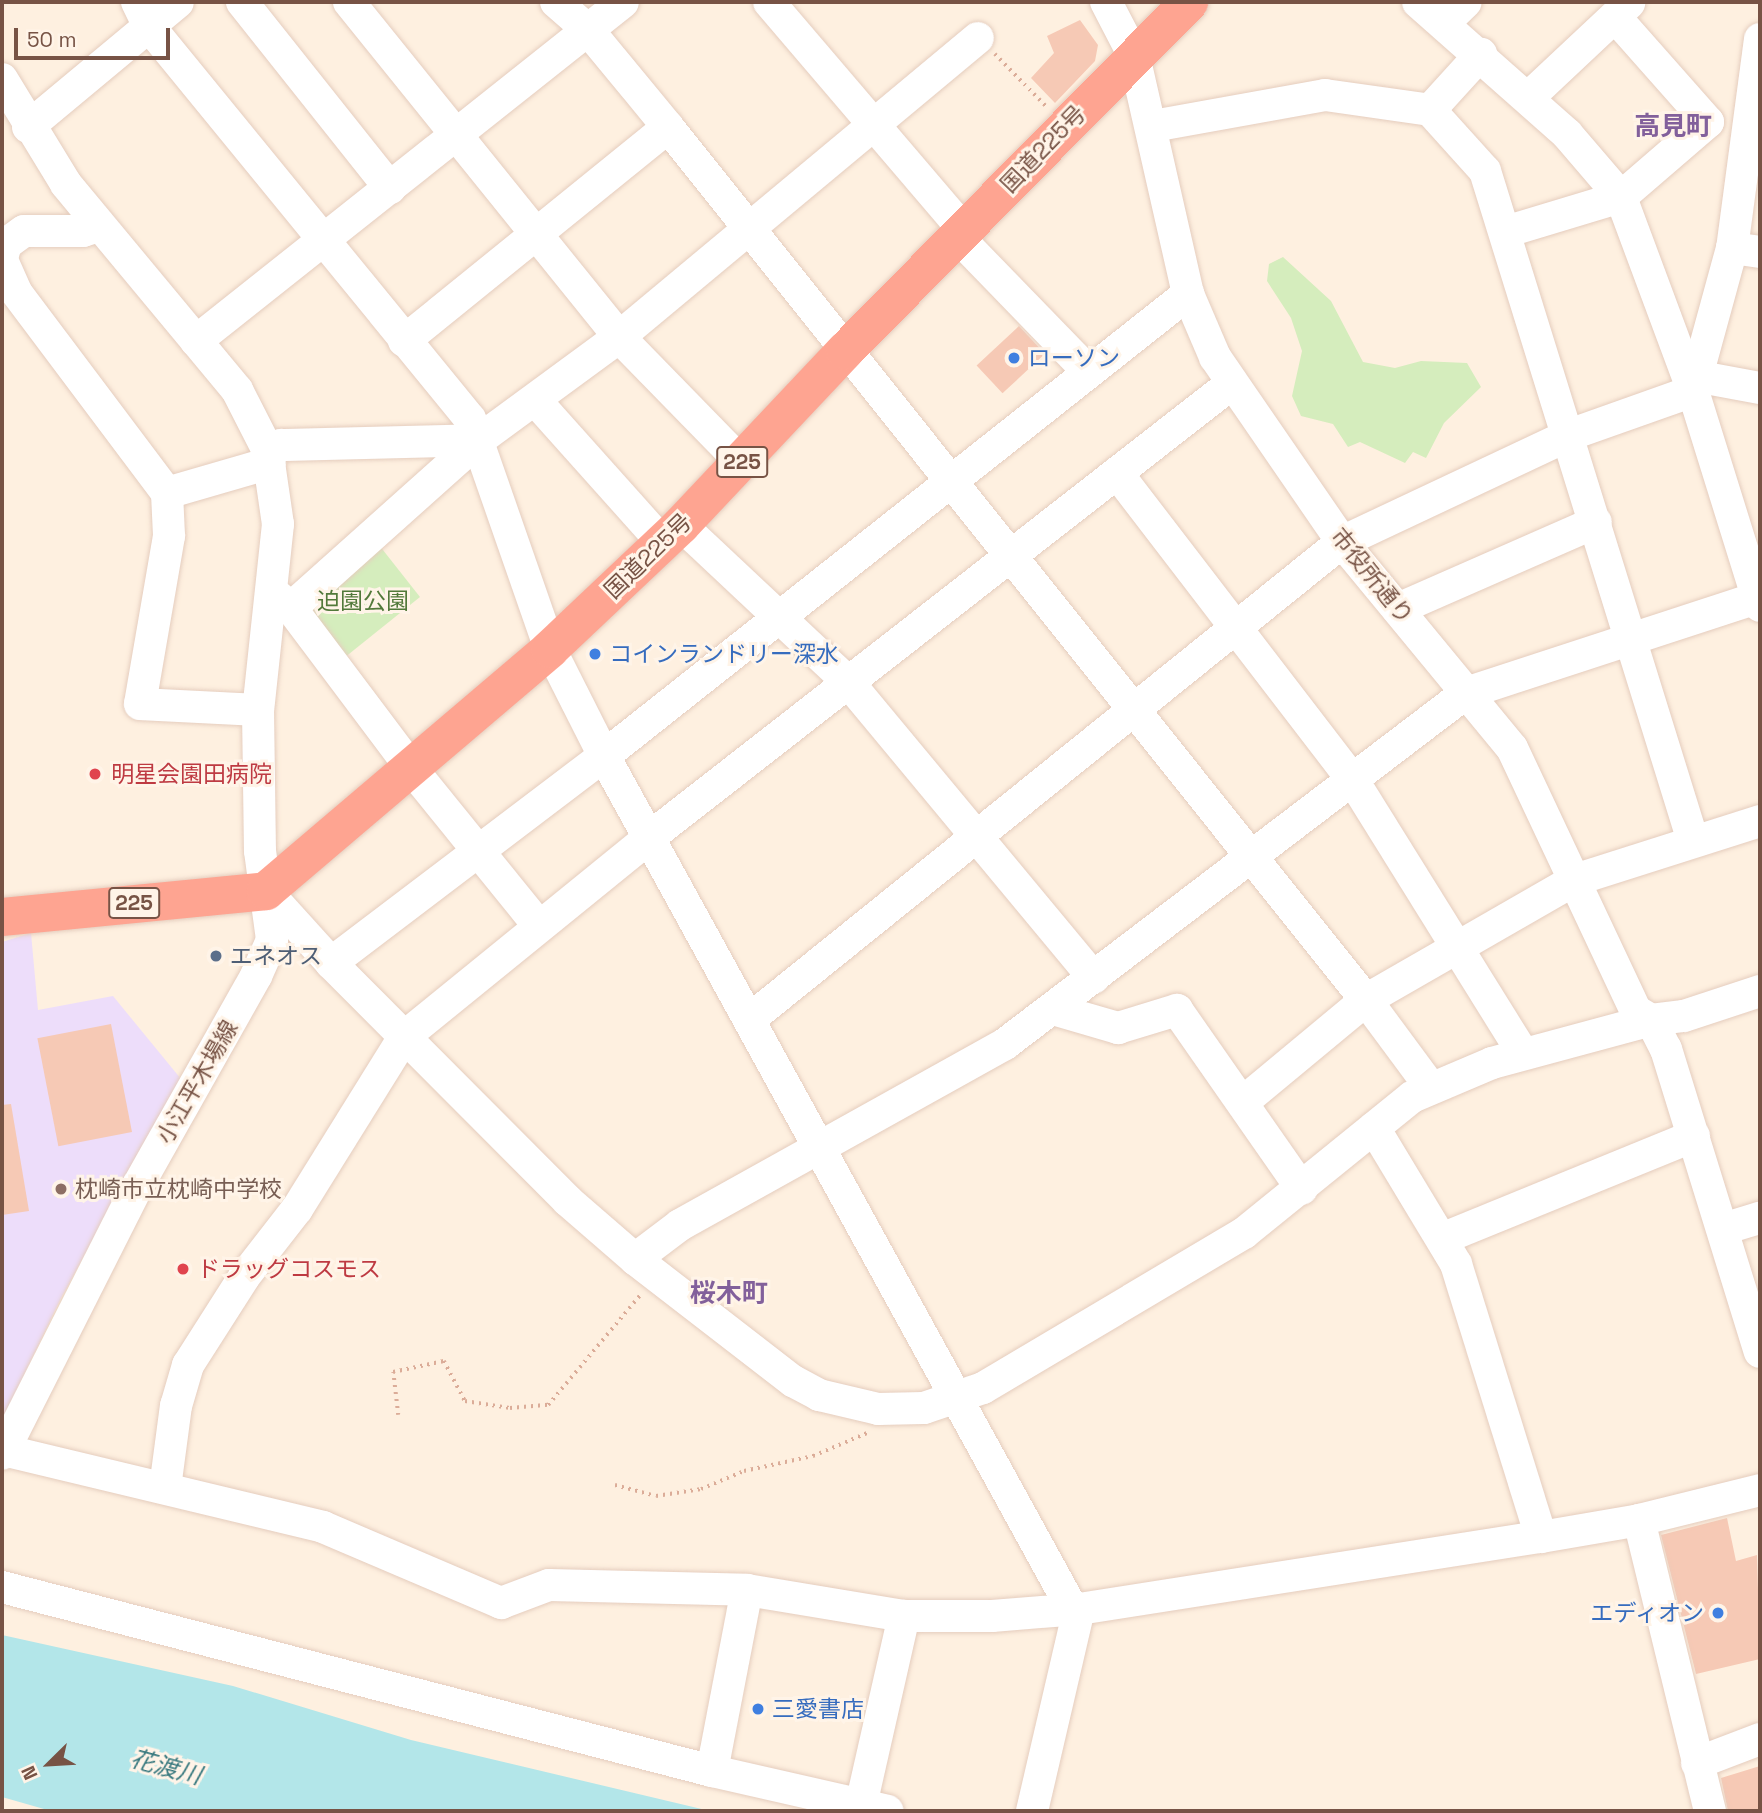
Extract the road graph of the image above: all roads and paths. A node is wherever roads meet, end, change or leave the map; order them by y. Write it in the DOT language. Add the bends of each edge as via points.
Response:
graph roads {
  1 [pos="178,2"];
  2 [pos="242,2"];
  3 [pos="349,2"];
  4 [pos="556,2"];
  5 [pos="623,2"];
  6 [pos="769,2"];
  7 [pos="1105,2"];
  8 [pos="1189,2"];
  9 [pos="1418,2"];
  10 [pos="1622,9"];
  11 [pos="1455,12"];
  12 [pos="142,14"];
  13 [pos="588,30"];
  14 [pos="978,38"];
  15 [pos="1760,39"];
  16 [pos="1481,54"];
  17 [pos="1134,56"];
  18 [pos="2,79"];
  19 [pos="1528,97"];
  20 [pos="1430,110"];
  21 [pos="1708,121"];
  22 [pos="1755,124"];
  23 [pos="877,125"];
  24 [pos="1066,125"];
  25 [pos="1153,126"];
  26 [pos="28,127"];
  27 [pos="668,127"];
  28 [pos="455,136"];
  29 [pos="390,188"];
  30 [pos="1621,197"];
  31 [pos="98,226"];
  32 [pos="750,231"];
  33 [pos="1505,232"];
  34 [pos="960,233"];
  35 [pos="534,236"];
  36 [pos="322,242"];
  37 [pos="1746,250"];
  38 [pos="2,259"];
  39 [pos="1188,294"];
  40 [pos="619,337"];
  41 [pos="196,341"];
  42 [pos="404,341"];
  43 [pos="845,351"];
  44 [pos="1087,371"];
  45 [pos="1231,384"];
  46 [pos="1697,384"];
  47 [pos="1760,388"];
  48 [pos="536,401"];
  49 [pos="1569,435"];
  50 [pos="479,440"];
  51 [pos="268,456"];
  52 [pos="741,462"];
  53 [pos="1117,473"];
  54 [pos="950,484"];
  55 [pos="167,493"];
  56 [pos="1596,522"];
  57 [pos="672,534"];
  58 [pos="1342,542"];
  59 [pos="1010,560"];
  60 [pos="281,599"];
  61 [pos="1759,602"];
  62 [pos="1398,609"];
  63 [pos="777,617"];
  64 [pos="1233,627"];
  65 [pos="1631,638"];
  66 [pos="550,649"];
  67 [pos="849,683"];
  68 [pos="1466,693"];
  69 [pos="257,710"];
  70 [pos="1132,710"];
  71 [pos="604,756"];
  72 [pos="411,768"];
  73 [pos="1354,782"];
  74 [pos="1760,821"];
  75 [pos="977,833"];
  76 [pos="650,837"];
  77 [pos="1693,841"];
  78 [pos="478,853"];
  79 [pos="1250,856"];
  80 [pos="1575,880"];
  81 [pos="266,891"];
  82 [pos="2,917"];
  83 [pos="538,925"];
  84 [pos="1459,949"];
  85 [pos="331,963"];
  86 [pos="1094,978"];
  87 [pos="1760,991"];
  88 [pos="1366,999"];
  89 [pos="1056,1010"];
  90 [pos="750,1019"];
  91 [pos="1651,1020"];
  92 [pos="404,1037"];
  93 [pos="1523,1053"];
  94 [pos="1431,1088"];
  95 [pos="1243,1102"];
  96 [pos="1374,1128"];
  97 [pos="1694,1136"];
  98 [pos="819,1149"];
  99 [pos="1301,1189"];
  100 [pos="1760,1217"];
  101 [pos="1723,1229"];
  102 [pos="1444,1238"];
  103 [pos="646,1267"];
  104 [pos="1760,1352"];
  105 [pos="957,1399"];
  106 [pos="878,1409"];
  107 [pos="398,1415"];
  108 [pos="2,1452"];
  109 [pos="615,1485"];
  110 [pos="165,1488"];
  111 [pos="1760,1490"];
  112 [pos="1639,1520"];
  113 [pos="1541,1537"];
  114 [pos="2,1587"];
  115 [pos="747,1590"];
  116 [pos="1076,1609"];
  117 [pos="904,1616"];
  118 [pos="1760,1739"];
  119 [pos="1697,1763"];
  120 [pos="712,1771"];
  121 [pos="874,1808"];
  122 [pos="1032,1811"];
  123 [pos="1710,1811"];
  1 -- 12 [label="street"];
  2 -- 29 [label="street"];
  3 -- 28 [label="street"];
  4 -- 13 [label="street"];
  5 -- 13 [label="street"];
  6 -- 23 [label="street"];
  7 -- 17 [label="street, 市役所通り"];
  8 -- 17 [label="highway, 国道225号 / 225"];
  9 -- 11 [label="street"];
  10 -- 19 [label="street"];
  10 -- 21 [label="street"];
  11 -- 16 [label="street"];
  12 -- 26 [label="street"];
  12 -- 36 [label="street"];
  13 -- 27 [label="street"];
  13 -- 28 [label="street"];
  14 -- 23 [label="street"];
  14 -- 24 [label="path"];
  15 -- 22 [label="street"];
  16 -- 19 [label="street"];
  16 -- 20 [label="street"];
  17 -- 24 [label="highway, 国道225号 / 225"];
  17 -- 25 [label="street, 市役所通り"];
  18 -- 26 [label="street, 小江平木場線"];
  19 -- 30 [label="street"];
  20 -- 25 [label="street" via="1325,95"];
  20 -- 33 [label="street" via="1485,171"];
  21 -- 22 [label="street"];
  21 -- 30 [label="street"];
  22 -- 37 [label="street"];
  23 -- 32 [label="street"];
  23 -- 34 [label="street"];
  24 -- 34 [label="highway, 国道225号 / 225"];
  25 -- 39 [label="street, 市役所通り"];
  26 -- 31 [label="street, 小江平木場線"];
  27 -- 32 [label="street"];
  27 -- 35 [label="street"];
  28 -- 29 [label="street"];
  28 -- 35 [label="street"];
  29 -- 36 [label="street"];
  30 -- 33 [label="street"];
  30 -- 46 [label="street"];
  31 -- 38 [label="street" via="83,231 24,231 6,244"];
  31 -- 41 [label="street, 小江平木場線"];
  32 -- 40 [label="street"];
  32 -- 43 [label="street"];
  33 -- 49 [label="street"];
  34 -- 43 [label="highway, 国道225号 / 225"];
  34 -- 44 [label="street"];
  35 -- 40 [label="street"];
  35 -- 42 [label="street"];
  36 -- 41 [label="street"];
  36 -- 42 [label="street"];
  37 -- 46 [label="street"];
  38 -- 55 [label="street" via="16,292"];
  39 -- 44 [label="street"];
  39 -- 45 [label="street, 市役所通り"];
  40 -- 48 [label="street"];
  40 -- 52 [label="street"];
  41 -- 51 [label="street, 小江平木場線" via="237,390"];
  42 -- 50 [label="street" via="470,419"];
  43 -- 52 [label="highway, 国道225号 / 225"];
  43 -- 54 [label="street"];
  44 -- 54 [label="street"];
  45 -- 53 [label="street"];
  45 -- 58 [label="street, 市役所通り"];
  46 -- 47 [label="street"];
  46 -- 49 [label="street"];
  46 -- 61 [label="street"];
  48 -- 50 [label="street"];
  48 -- 57 [label="street"];
  49 -- 56 [label="street"];
  49 -- 58 [label="street"];
  50 -- 51 [label="street" via="281,445"];
  50 -- 60 [label="street"];
  50 -- 66 [label="street"];
  51 -- 55 [label="street"];
  51 -- 60 [label="street, 小江平木場線" via="278,524"];
  52 -- 57 [label="highway, 国道225号 / 225"];
  53 -- 59 [label="street"];
  53 -- 64 [label="street"];
  54 -- 59 [label="street"];
  54 -- 63 [label="street"];
  55 -- 69 [label="street" via="169,536 140,704"];
  56 -- 62 [label="street"];
  56 -- 65 [label="street"];
  57 -- 63 [label="street"];
  57 -- 66 [label="highway, 国道225号 / 225"];
  58 -- 62 [label="street, 市役所通り"];
  58 -- 64 [label="street"];
  59 -- 67 [label="street"];
  59 -- 70 [label="street"];
  60 -- 69 [label="street, 小江平木場線"];
  60 -- 72 [label="street"];
  61 -- 65 [label="street"];
  62 -- 68 [label="street, 市役所通り"];
  63 -- 67 [label="street"];
  63 -- 71 [label="street"];
  64 -- 70 [label="street"];
  64 -- 73 [label="street"];
  65 -- 68 [label="street"];
  65 -- 77 [label="street"];
  66 -- 71 [label="street"];
  66 -- 72 [label="highway, 国道225号 / 225"];
  67 -- 75 [label="street"];
  67 -- 76 [label="street"];
  68 -- 73 [label="street"];
  68 -- 80 [label="street, 市役所通り" via="1512,748 1528,775"];
  69 -- 81 [label="street, 小江平木場線" via="260,851"];
  70 -- 75 [label="street"];
  70 -- 79 [label="street"];
  71 -- 76 [label="street"];
  71 -- 78 [label="street"];
  72 -- 78 [label="street"];
  72 -- 81 [label="highway, 国道225号 / 225"];
  73 -- 79 [label="street"];
  73 -- 84 [label="street"];
  74 -- 77 [label="street"];
  75 -- 86 [label="street"];
  75 -- 90 [label="street"];
  76 -- 83 [label="street"];
  76 -- 90 [label="street"];
  77 -- 80 [label="street"];
  78 -- 83 [label="street"];
  78 -- 85 [label="street"];
  79 -- 86 [label="street"];
  79 -- 88 [label="street"];
  80 -- 84 [label="street"];
  80 -- 91 [label="street, 市役所通り" via="1627,996 1636,1011"];
  81 -- 82 [label="highway, 225"];
  81 -- 85 [label="street"];
  81 -- 108 [label="street, 小江平木場線" via="272,940 256,976 138,1185"];
  83 -- 92 [label="street"];
  84 -- 88 [label="street"];
  84 -- 93 [label="street"];
  85 -- 92 [label="street"];
  86 -- 89 [label="street"];
  87 -- 91 [label="street" via="1684,1016"];
  88 -- 94 [label="street"];
  88 -- 95 [label="street"];
  89 -- 95 [label="street" via="1118,1028 1177,1010"];
  89 -- 98 [label="street" via="1005,1044"];
  90 -- 98 [label="street"];
  91 -- 93 [label="street"];
  91 -- 97 [label="street, 市役所通り" via="1666,1049"];
  92 -- 103 [label="street" via="568,1200"];
  92 -- 110 [label="street" via="298,1209 244,1277 188,1365 176,1406"];
  93 -- 94 [label="street"];
  94 -- 96 [label="street"];
  95 -- 99 [label="street" via="1249,1120"];
  96 -- 99 [label="street"];
  96 -- 102 [label="street"];
  97 -- 101 [label="street, 市役所通り"];
  97 -- 102 [label="street"];
  98 -- 103 [label="street" via="680,1225"];
  98 -- 105 [label="street"];
  99 -- 105 [label="street" via="1244,1233"];
  100 -- 101 [label="street"];
  101 -- 104 [label="street, 市役所通り"];
  102 -- 113 [label="street"];
  103 -- 106 [label="street" via="793,1381 820,1395"];
  103 -- 107 [label="path" via="548,1405 510,1408 465,1401 444,1361 393,1372"];
  105 -- 106 [label="street" via="924,1408"];
  105 -- 116 [label="street"];
  106 -- 109 [label="path" via="867,1433 813,1456 744,1471 701,1489 656,1496"];
  108 -- 110 [label="street"];
  110 -- 115 [label="street" via="323,1527 501,1603 549,1585"];
  111 -- 112 [label="street"];
  112 -- 113 [label="street"];
  112 -- 119 [label="street"];
  113 -- 116 [label="street"];
  114 -- 120 [label="street"];
  115 -- 117 [label="street"];
  115 -- 120 [label="street"];
  116 -- 117 [label="street" via="992,1616"];
  116 -- 122 [label="street"];
  117 -- 121 [label="street"];
  118 -- 119 [label="street"];
  119 -- 123 [label="street"];
  120 -- 121 [label="street"];
}
